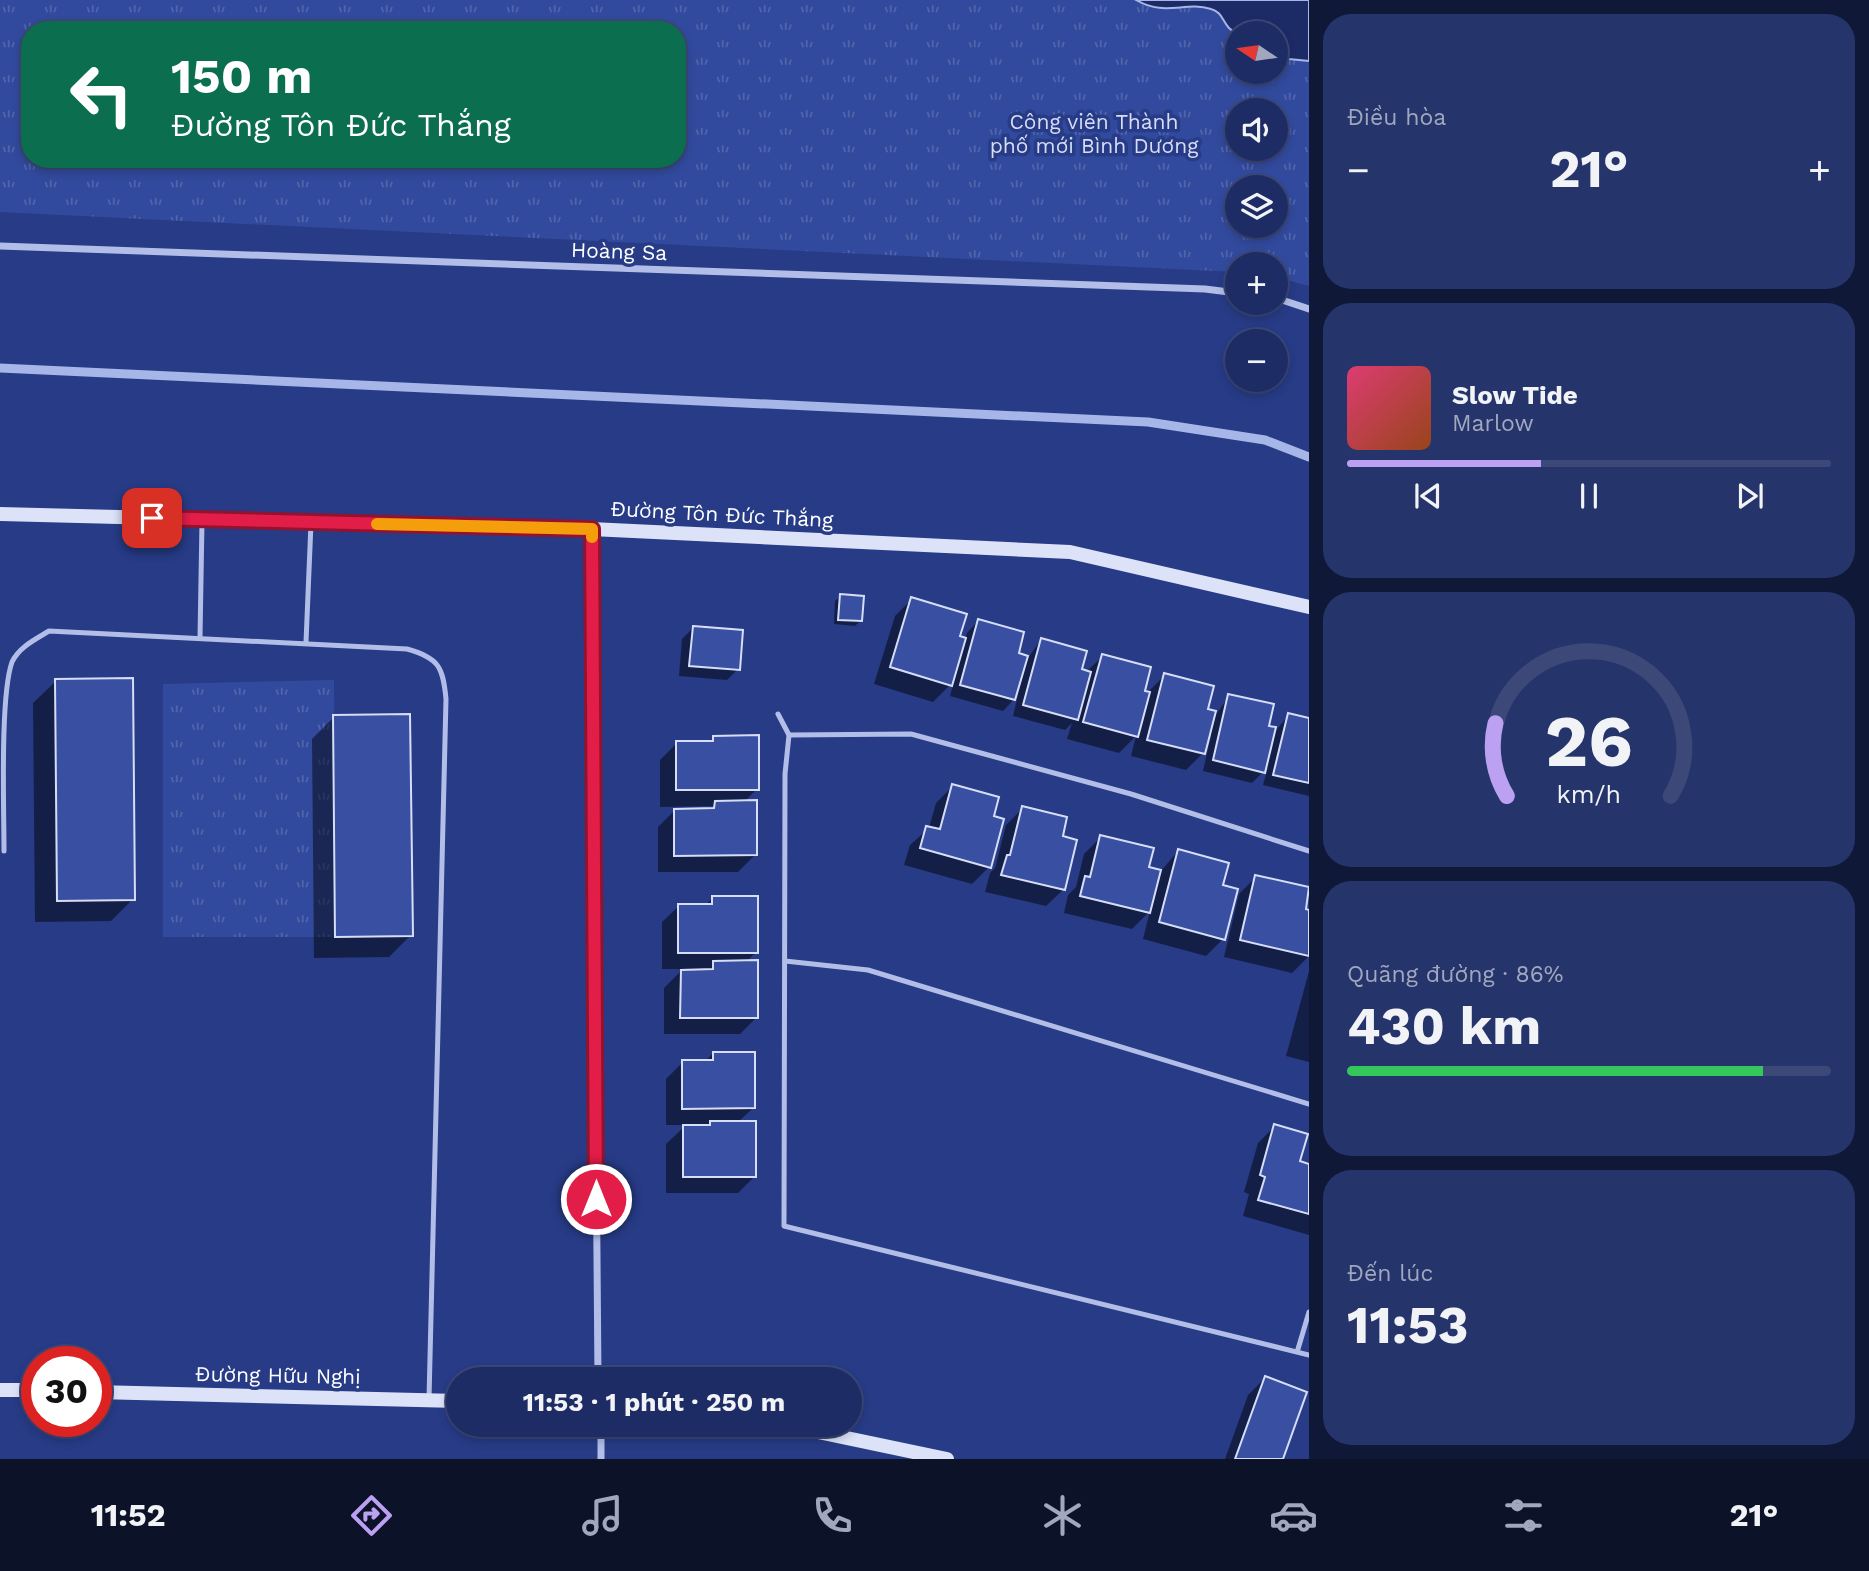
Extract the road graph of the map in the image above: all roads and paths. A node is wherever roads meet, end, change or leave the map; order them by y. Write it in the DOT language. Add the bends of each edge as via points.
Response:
graph roads {
  1 [pos="0,246"];
  2 [pos="1225,292"];
  3 [pos="1288,302"];
  4 [pos="1309,309"];
  5 [pos="0,514"];
  6 [pos="202,520"];
  7 [pos="312,522"];
  8 [pos="592,529"];
  9 [pos="1309,607"];
  10 [pos="200,637"];
  11 [pos="306,642"];
  12 [pos="778,714"];
  13 [pos="789,735"];
  14 [pos="4,850"];
  15 [pos="1309,851"];
  16 [pos="785,961"];
  17 [pos="1309,1104"];
  18 [pos="1309,1312"];
  19 [pos="1298,1349"];
  20 [pos="1309,1355"];
  21 [pos="598,1367"];
  22 [pos="0,1390"];
  23 [pos="21,1390"];
  24 [pos="112,1392"];
  25 [pos="429,1400"];
  26 [pos="446,1401"];
  27 [pos="601,1437"];
  28 [pos="842,1437"];
  29 [pos="601,1459"];
  30 [pos="947,1459"];
  1 -- 2 [label="street, Hoàng Sa"];
  3 -- 4 [label="street"];
  5 -- 6 [label="street, Đường Tôn Đức Thắng"];
  6 -- 7 [label="street, Đường Tôn Đức Thắng"];
  6 -- 10 [label="lane"];
  7 -- 8 [label="street, Đường Tôn Đức Thắng"];
  7 -- 11 [label="lane"];
  8 -- 9 [label="street, Đường Tôn Đức Thắng" via="1070,552"];
  8 -- 21 [label="street"];
  10 -- 11 [label="lane"];
  10 -- 14 [label="lane" via="49,631 27,644 13,661 5,696"];
  11 -- 25 [label="lane" via="407,649 430,656 444,674"];
  12 -- 13 [label="lane"];
  13 -- 15 [label="lane" via="911,734 1131,794"];
  13 -- 16 [label="lane"];
  16 -- 17 [label="lane" via="868,970"];
  16 -- 19 [label="lane" via="783,1226"];
  18 -- 19 [label="lane"];
  19 -- 20 [label="lane"];
  22 -- 23 [label="street"];
  24 -- 25 [label="street, Đường Hữu Nghị"];
  25 -- 26 [label="street, Đường Hữu Nghị"];
  27 -- 29 [label="street"];
  28 -- 30 [label="street"];
}
